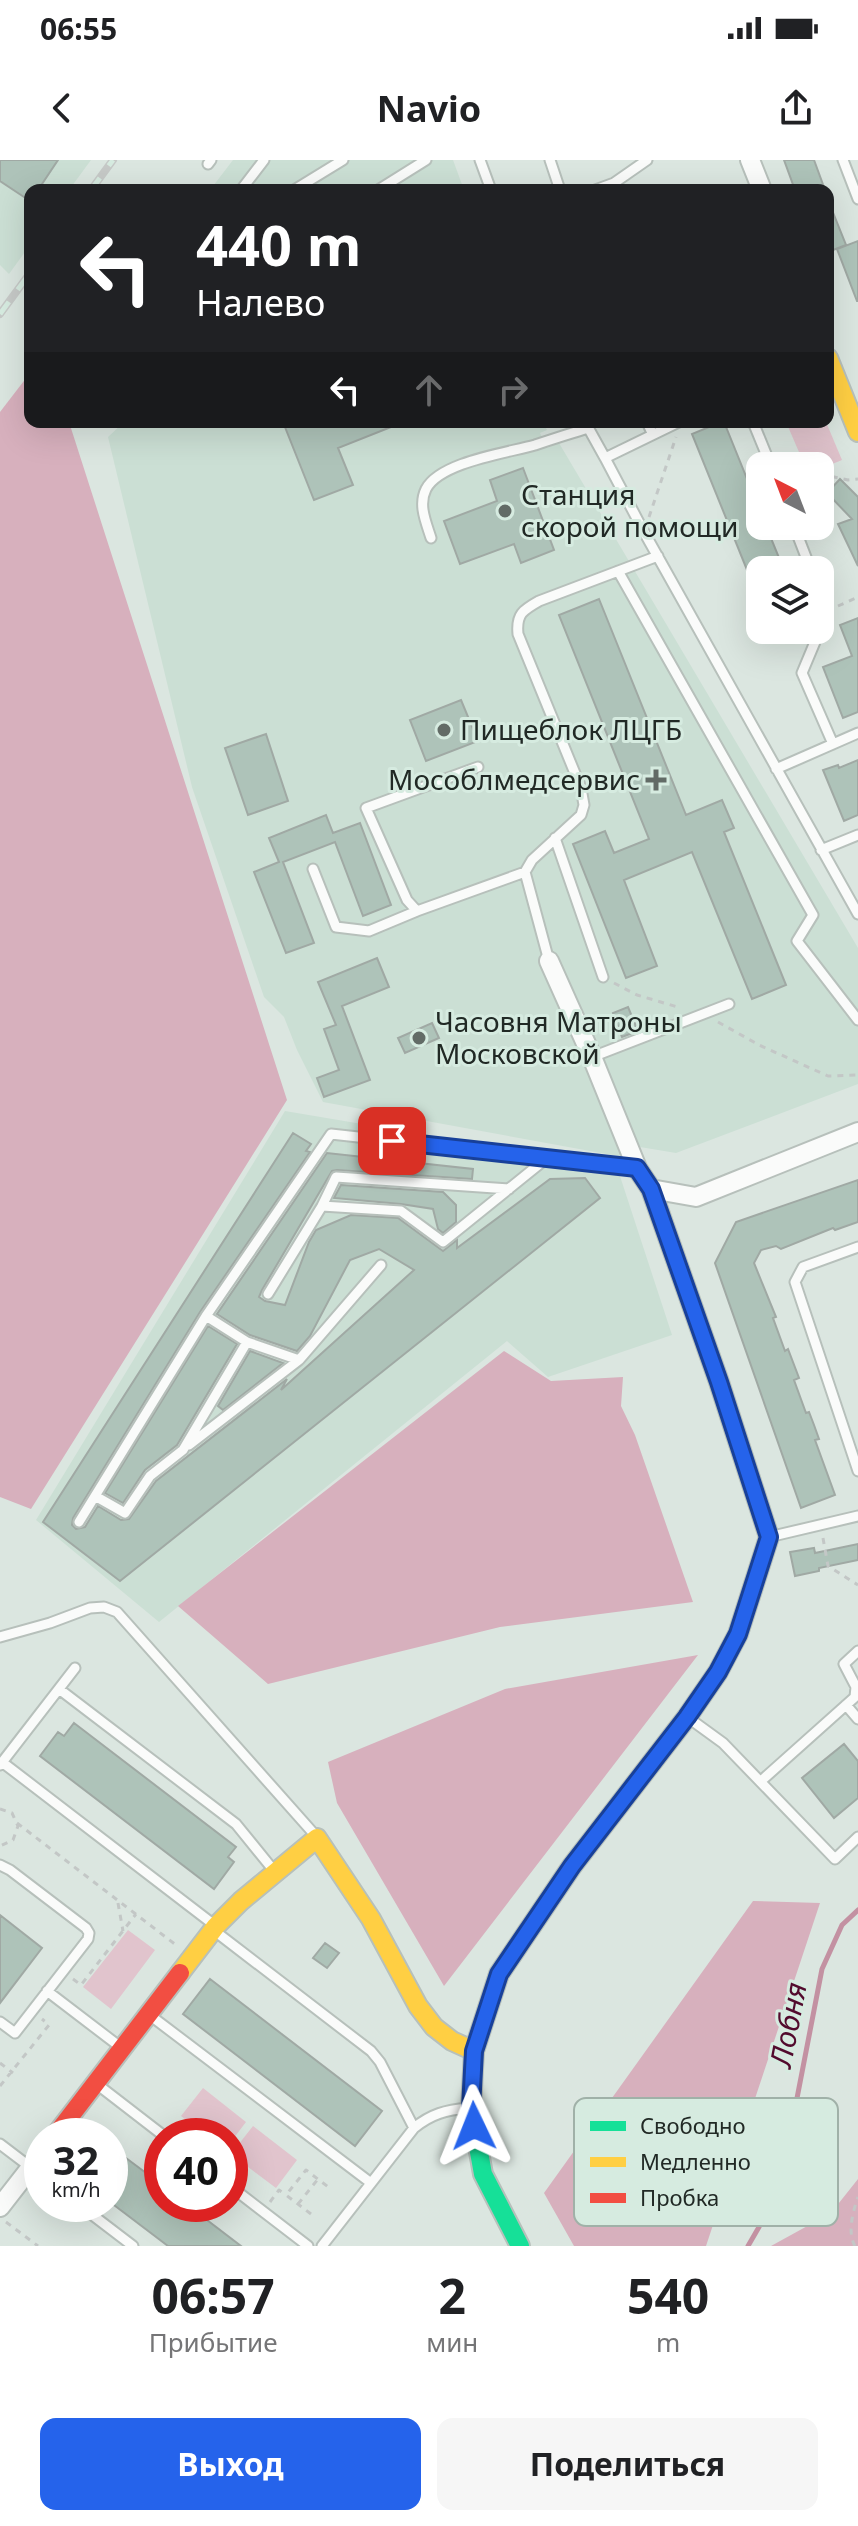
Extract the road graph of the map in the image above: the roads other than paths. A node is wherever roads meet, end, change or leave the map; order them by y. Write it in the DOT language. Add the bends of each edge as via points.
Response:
graph roads {
  1 [pos="264,160"];
  2 [pos="343,160"];
  3 [pos="426,160"];
  4 [pos="480,160"];
  5 [pos="550,160"];
  6 [pos="647,160"];
  7 [pos="750,160"];
  8 [pos="843,160"];
  9 [pos="246,184"];
  10 [pos="304,184"];
  11 [pos="388,184"];
  12 [pos="489,184"];
  13 [pos="558,184"];
  14 [pos="618,184"];
  15 [pos="760,184"];
  16 [pos="858,199"];
  17 [pos="834,373"];
  18 [pos="577,428"];
  19 [pos="589,428"];
  20 [pos="650,428"];
  21 [pos="664,428"];
  22 [pos="755,428"];
  23 [pos="858,432"];
  24 [pos="652,433"];
  25 [pos="765,452"];
  26 [pos="605,458"];
  27 [pos="431,538"];
  28 [pos="658,556"];
  29 [pos="618,571"];
  30 [pos="814,644"];
  31 [pos="858,733"];
  32 [pos="833,744"];
  33 [pos="478,767"];
  34 [pos="776,769"];
  35 [pos="858,835"];
  36 [pos="555,838"];
  37 [pos="821,850"];
  38 [pos="313,869"];
  39 [pos="525,872"];
  40 [pos="417,911"];
  41 [pos="858,914"];
  42 [pos="549,961"];
  43 [pos="603,977"];
  44 [pos="729,1004"];
  45 [pos="858,1020"];
  46 [pos="592,1057"];
  47 [pos="858,1132"];
  48 [pos="547,1158"];
  49 [pos="637,1168"];
  50 [pos="509,1189"];
  51 [pos="651,1189"];
  52 [pos="322,1206"];
  53 [pos="858,1247"];
  54 [pos="381,1265"];
  55 [pos="268,1294"];
  56 [pos="206,1316"];
  57 [pos="247,1342"];
  58 [pos="299,1360"];
  59 [pos="183,1450"];
  60 [pos="858,1471"];
  61 [pos="95,1496"];
  62 [pos="858,1516"];
  63 [pos="79,1522"];
  64 [pos="769,1537"];
  65 [pos="0,1637"];
  66 [pos="858,1651"];
  67 [pos="75,1668"];
  68 [pos="59,1689"];
  69 [pos="846,1705"];
  70 [pos="687,1717"];
  71 [pos="858,1719"];
  72 [pos="1,1764"];
  73 [pos="761,1781"];
  74 [pos="858,1837"];
  75 [pos="317,1838"];
  76 [pos="0,1865"];
  77 [pos="275,1873"];
  78 [pos="214,1928"];
  79 [pos="47,1991"];
  80 [pos="149,2014"];
  81 [pos="0,2022"];
  82 [pos="122,2049"];
  83 [pos="474,2051"];
  84 [pos="95,2083"];
  85 [pos="471,2108"];
  86 [pos="69,2118"];
  87 [pos="144,2121"];
  88 [pos="414,2128"];
  89 [pos="0,2144"];
  90 [pos="24,2158"];
  91 [pos="24,2181"];
  92 [pos="371,2183"];
  93 [pos="248,2200"];
  94 [pos="0,2207"];
  95 [pos="102,2222"];
  96 [pos="133,2246"];
  97 [pos="308,2246"];
  98 [pos="322,2246"];
  99 [pos="520,2246"];
  1 -- 9 [label="lane"];
  2 -- 10 [label="lane"];
  3 -- 11 [label="lane"];
  4 -- 12 [label="lane"];
  5 -- 13 [label="lane"];
  6 -- 14 [label="lane"];
  7 -- 15 [label="street"];
  8 -- 16 [label="lane"];
  17 -- 23 [label="street"];
  18 -- 27 [label="lane" via="466,463 428,485 423,498"];
  19 -- 26 [label="lane"];
  20 -- 24 [label="lane"];
  21 -- 24 [label="lane"];
  22 -- 25 [label="lane"];
  24 -- 26 [label="lane"];
  26 -- 28 [label="lane"];
  28 -- 29 [label="lane"];
  28 -- 34 [label="lane"];
  29 -- 36 [label="lane" via="539,601 519,615 518,634 584,805 581,815"];
  29 -- 45 [label="lane" via="813,915 797,941"];
  30 -- 32 [label="lane" via="802,673"];
  31 -- 32 [label="lane"];
  32 -- 34 [label="lane"];
  33 -- 40 [label="lane" via="366,808 407,900"];
  34 -- 37 [label="lane"];
  35 -- 37 [label="lane"];
  36 -- 39 [label="lane"];
  36 -- 43 [label="lane"];
  37 -- 41 [label="lane"];
  38 -- 40 [label="lane" via="336,927 369,931"];
  39 -- 40 [label="lane"];
  39 -- 42 [label="lane"];
  42 -- 46 [label="street"];
  44 -- 46 [label="lane"];
  46 -- 49 [label="street"];
  47 -- 51 [label="street" via="696,1197"];
  48 -- 49 [label="lane"];
  48 -- 50 [label="lane"];
  48 -- 56 [label="lane" via="331,1134"];
  49 -- 51 [label="street"];
  50 -- 52 [label="lane" via="336,1177"];
  50 -- 52 [label="lane" via="443,1242 401,1211"];
  51 -- 64 [label="street"];
  52 -- 55 [label="lane"];
  53 -- 60 [label="lane" via="803,1267 795,1282"];
  54 -- 58 [label="lane"];
  56 -- 57 [label="lane"];
  56 -- 61 [label="lane"];
  57 -- 58 [label="lane"];
  57 -- 59 [label="lane"];
  58 -- 59 [label="lane"];
  59 -- 61 [label="lane" via="150,1476 125,1513"];
  61 -- 63 [label="lane"];
  62 -- 64 [label="lane"];
  64 -- 70 [label="street" via="738,1634"];
  65 -- 75 [label="lane" via="90,1608 117,1612"];
  66 -- 69 [label="lane" via="844,1664 857,1692"];
  67 -- 68 [label="lane"];
  68 -- 72 [label="lane"];
  68 -- 77 [label="lane" via="236,1824"];
  69 -- 71 [label="lane"];
  69 -- 73 [label="lane"];
  70 -- 73 [label="lane"];
  70 -- 83 [label="street" via="572,1866 499,1974"];
  72 -- 78 [label="lane"];
  73 -- 74 [label="lane" via="835,1859"];
  75 -- 77 [label="street"];
  75 -- 83 [label="street" via="371,1919 418,2006 434,2027"];
  76 -- 79 [label="lane" via="89,1933"];
  77 -- 78 [label="street"];
  78 -- 80 [label="street"];
  78 -- 88 [label="lane" via="371,2051"];
  79 -- 81 [label="lane" via="15,2033"];
  79 -- 82 [label="lane"];
  80 -- 82 [label="street"];
  80 -- 92 [label="lane"];
  82 -- 84 [label="street"];
  83 -- 85 [label="street"];
  84 -- 86 [label="street"];
  84 -- 87 [label="lane"];
  85 -- 88 [label="lane" via="445,2110"];
  85 -- 99 [label="street" via="483,2174"];
  88 -- 92 [label="lane"];
  89 -- 90 [label="lane"];
  91 -- 94 [label="street"];
  92 -- 98 [label="lane"];
  93 -- 97 [label="lane"];
  95 -- 96 [label="lane"];
}
